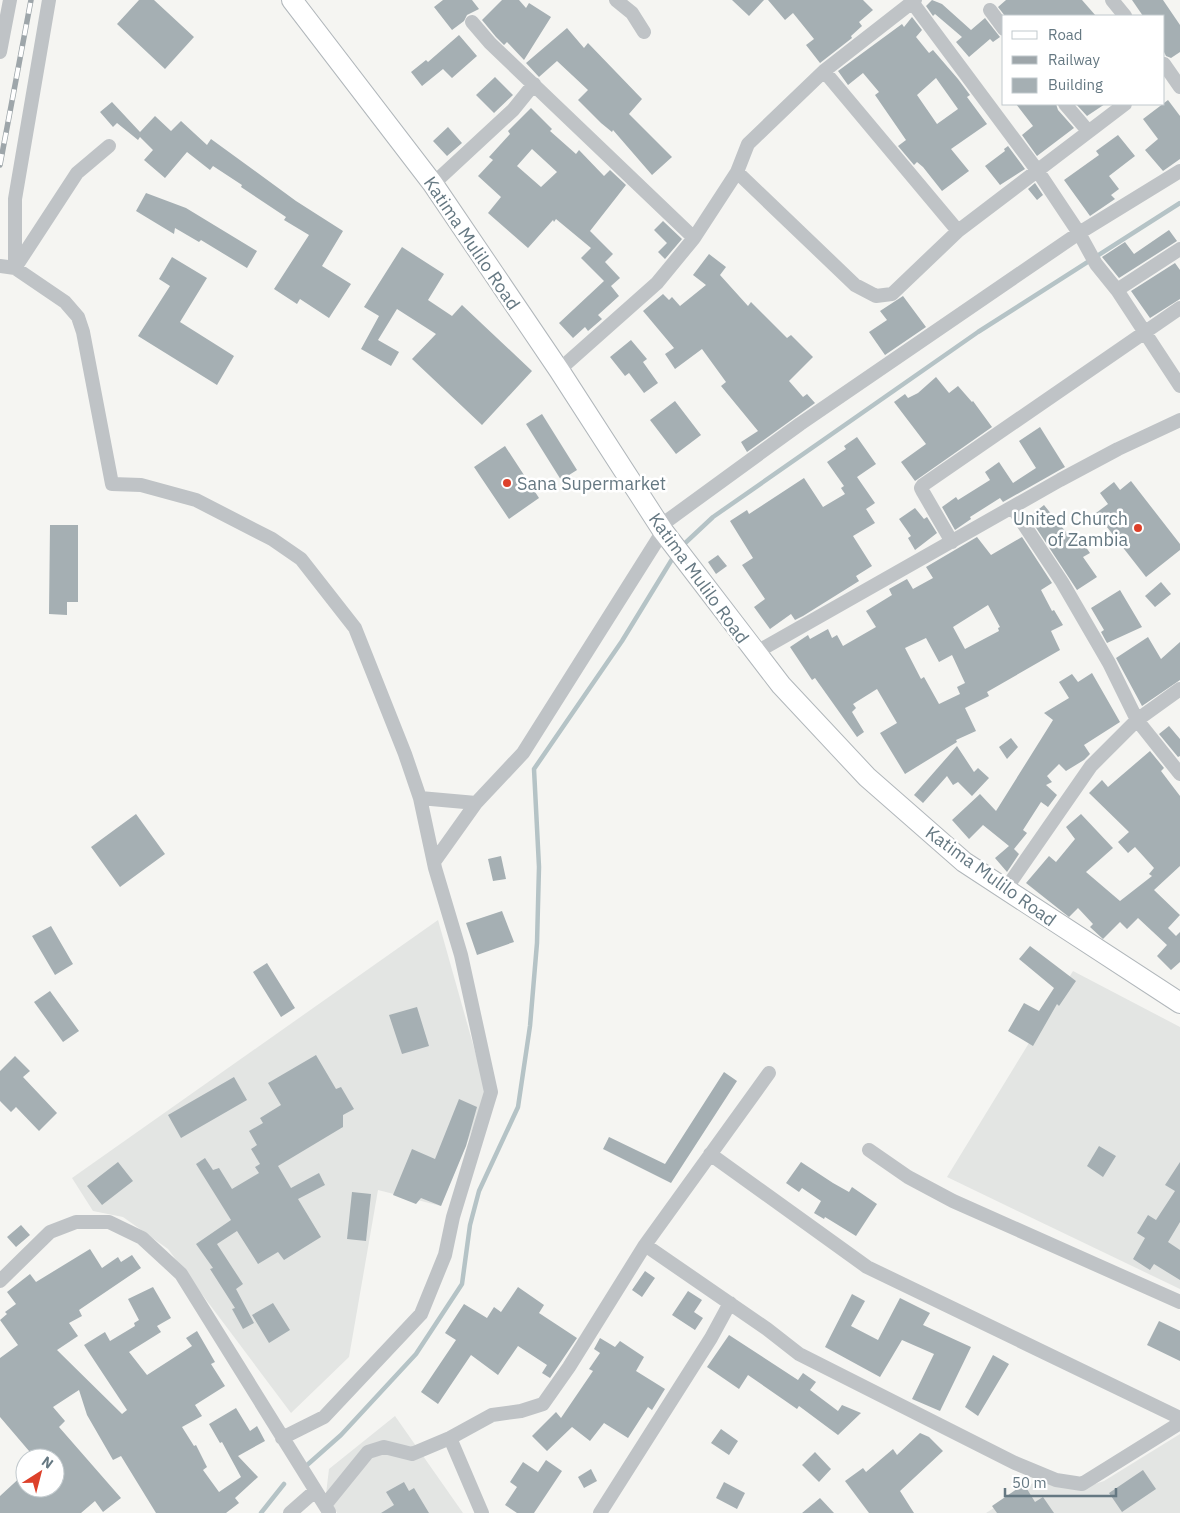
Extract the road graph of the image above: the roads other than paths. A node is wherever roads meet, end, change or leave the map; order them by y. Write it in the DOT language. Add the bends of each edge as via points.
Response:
graph roads {
  1 [pos="10,0"];
  2 [pos="49,0"];
  3 [pos="292,0"];
  4 [pos="616,0"];
  5 [pos="1112,0"];
  6 [pos="914,1"];
  7 [pos="990,10"];
  8 [pos="1124,15"];
  9 [pos="472,22"];
  10 [pos="1002,26"];
  11 [pos="644,32"];
  12 [pos="0,52"];
  13 [pos="1169,68"];
  14 [pos="824,71"];
  15 [pos="534,84"];
  16 [pos="1180,87"];
  17 [pos="1066,105"];
  18 [pos="1124,105"];
  19 [pos="1088,131"];
  20 [pos="109,146"];
  21 [pos="1037,170"];
  22 [pos="1180,171"];
  23 [pos="737,172"];
  24 [pos="432,184"];
  25 [pos="958,231"];
  26 [pos="694,238"];
  27 [pos="1082,239"];
  28 [pos="1180,249"];
  29 [pos="0,266"];
  30 [pos="15,268"];
  31 [pos="1117,290"];
  32 [pos="1180,308"];
  33 [pos="1144,333"];
  34 [pos="559,370"];
  35 [pos="1180,386"];
  36 [pos="1180,420"];
  37 [pos="1013,508"];
  38 [pos="669,540"];
  39 [pos="952,542"];
  40 [pos="755,653"];
  41 [pos="1180,689"];
  42 [pos="1137,720"];
  43 [pos="1180,774"];
  44 [pos="420,798"];
  45 [pos="476,803"];
  46 [pos="434,862"];
  47 [pos="1005,890"];
  48 [pos="1180,1003"];
  49 [pos="769,1073"];
  50 [pos="869,1150"];
  51 [pos="710,1154"];
  52 [pos="645,1245"];
  53 [pos="0,1281"];
  54 [pos="1180,1302"];
  55 [pos="730,1303"];
  56 [pos="1180,1418"];
  57 [pos="1180,1424"];
  58 [pos="282,1438"];
  59 [pos="450,1438"];
  60 [pos="316,1491"];
  61 [pos="327,1509"];
  62 [pos="290,1513"];
  63 [pos="482,1513"];
  64 [pos="600,1513"];
  1 -- 12 [label="street"];
  2 -- 30 [label="street" via="15,199"];
  3 -- 24 [label="main road, Katima Mulilo Road"];
  4 -- 11 [label="street" via="632,13"];
  5 -- 8 [label="street"];
  6 -- 14 [label="street"];
  6 -- 21 [label="street"];
  7 -- 10 [label="street"];
  9 -- 15 [label="street"];
  13 -- 16 [label="street"];
  14 -- 23 [label="street" via="748,144"];
  14 -- 25 [label="street"];
  15 -- 24 [label="street" via="513,110"];
  15 -- 26 [label="street"];
  17 -- 19 [label="street"];
  18 -- 19 [label="street"];
  19 -- 21 [label="street"];
  20 -- 30 [label="street" via="77,173"];
  21 -- 25 [label="street"];
  21 -- 27 [label="street"];
  22 -- 27 [label="street"];
  23 -- 25 [label="street" via="855,285 876,296 892,294"];
  23 -- 26 [label="street"];
  24 -- 34 [label="main road, Katima Mulilo Road"];
  26 -- 34 [label="street" via="657,283"];
  27 -- 31 [label="street" via="1096,264"];
  27 -- 38 [label="street" via="800,424"];
  28 -- 31 [label="street"];
  29 -- 30 [label="street"];
  30 -- 44 [label="street" via="65,302 78,318 112,484 141,485 196,500 272,539 300,559 355,628 406,754"];
  31 -- 33 [label="street"];
  32 -- 33 [label="street"];
  33 -- 35 [label="street"];
  33 -- 39 [label="street" via="923,485 923,492"];
  34 -- 38 [label="main road, Katima Mulilo Road"];
  36 -- 37 [label="street" via="1118,448"];
  37 -- 39 [label="street"];
  37 -- 42 [label="street" via="1062,582 1109,663"];
  38 -- 40 [label="main road, Katima Mulilo Road"];
  38 -- 45 [label="street" via="523,753"];
  39 -- 40 [label="street"];
  40 -- 47 [label="main road, Katima Mulilo Road" via="780,685 867,777 964,862"];
  41 -- 42 [label="street"];
  42 -- 43 [label="street"];
  42 -- 47 [label="street" via="1091,766"];
  44 -- 45 [label="street"];
  44 -- 46 [label="street"];
  45 -- 46 [label="street"];
  46 -- 58 [label="street" via="461,955 491,1098 444,1255 421,1314 324,1417"];
  47 -- 48 [label="main road, Katima Mulilo Road"];
  49 -- 51 [label="street"];
  50 -- 54 [label="street" via="908,1177 953,1201"];
  51 -- 52 [label="street"];
  51 -- 56 [label="street" via="868,1267"];
  52 -- 55 [label="street"];
  52 -- 59 [label="street" via="543,1404 492,1415"];
  53 -- 58 [label="street" via="50,1232 76,1222 109,1222 142,1238 181,1274"];
  55 -- 57 [label="street" via="799,1354 983,1448 1056,1480 1082,1484"];
  55 -- 64 [label="street"];
  58 -- 60 [label="street"];
  59 -- 61 [label="street" via="412,1454 384,1447 368,1452"];
  59 -- 63 [label="street"];
  60 -- 61 [label="street"];
  60 -- 62 [label="street"];
}
